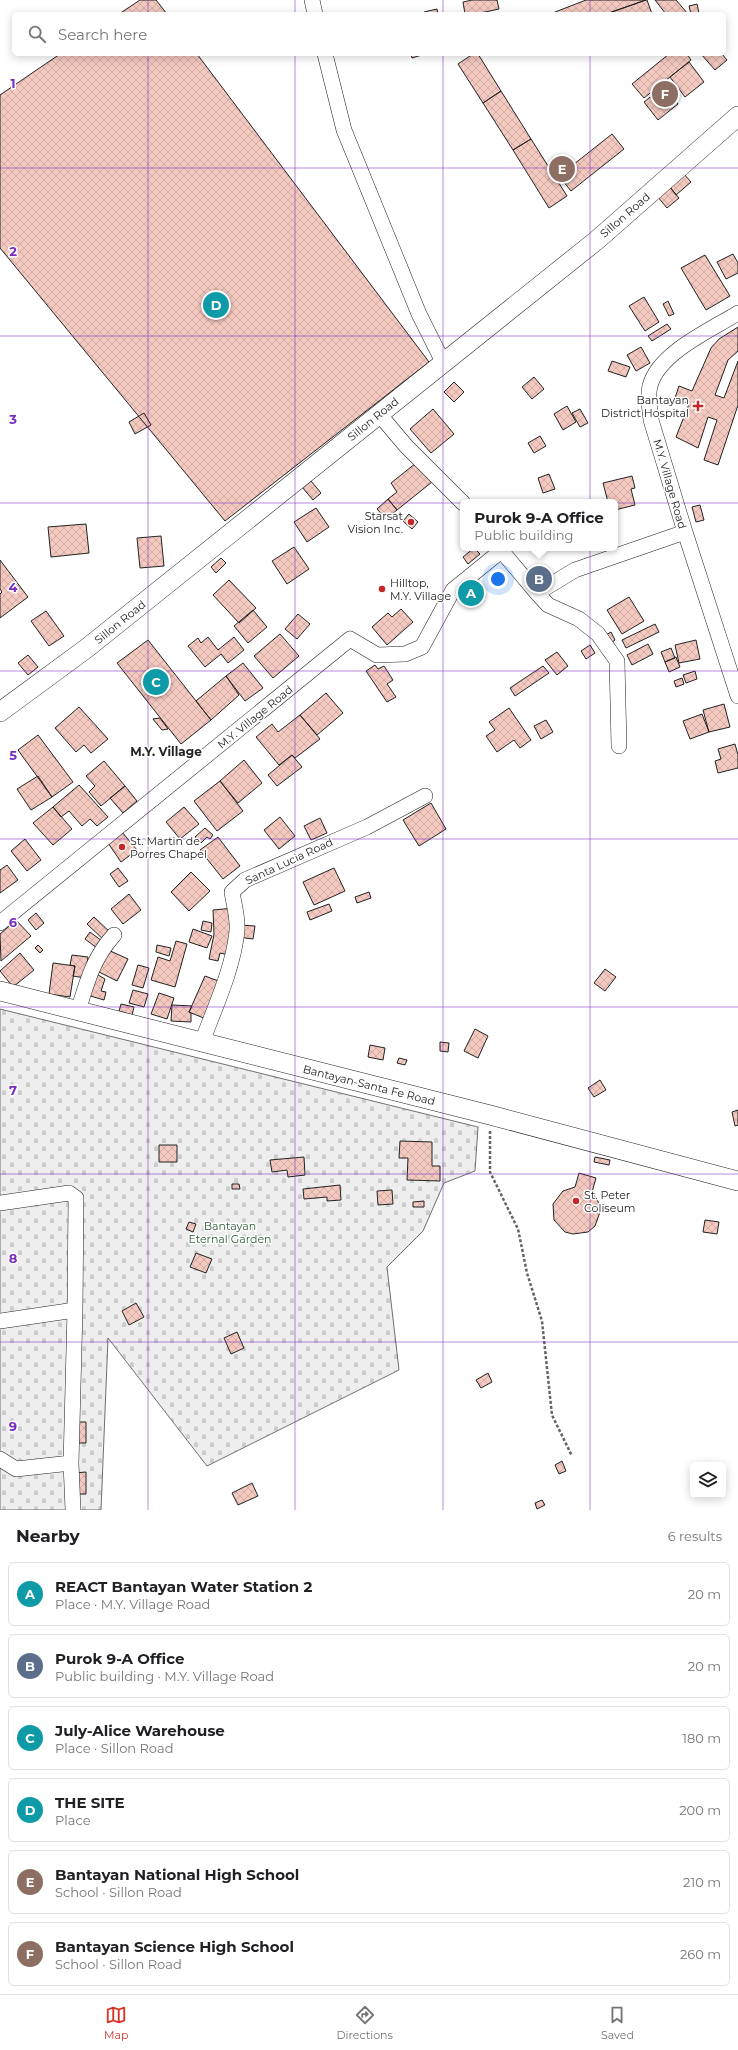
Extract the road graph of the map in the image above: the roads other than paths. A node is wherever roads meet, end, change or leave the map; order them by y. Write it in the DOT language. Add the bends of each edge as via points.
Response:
graph roads {
  1 [pos="312,0"];
  2 [pos="315,12"];
  3 [pos="326,56"];
  4 [pos="738,116"];
  5 [pos="738,313"];
  6 [pos="443,362"];
  7 [pos="378,414"];
  8 [pos="460,500"];
  9 [pos="685,532"];
  10 [pos="498,551"];
  11 [pos="502,551"];
  12 [pos="537,593"];
  13 [pos="738,696"];
  14 [pos="0,712"];
  15 [pos="618,746"];
  16 [pos="425,796"];
  17 [pos="0,923"];
  18 [pos="114,935"];
  19 [pos="0,991"];
  20 [pos="78,1011"];
  21 [pos="202,1042"];
  22 [pos="738,1181"];
  23 [pos="0,1203"];
  24 [pos="75,1310"];
  25 [pos="0,1321"];
  26 [pos="0,1459"];
  27 [pos="71,1463"];
  28 [pos="73,1510"];
  1 -- 2 [label="street"];
  3 -- 6 [label="street" via="344,130 419,314"];
  4 -- 6 [label="main road, Sillon Road" via="597,240"];
  5 -- 9 [label="street, M.Y. Village Road" via="664,361 655,372 650,386 648,401 651,420"];
  6 -- 7 [label="main road, Sillon Road"];
  7 -- 8 [label="street"];
  7 -- 14 [label="main road, Sillon Road" via="87,648"];
  9 -- 12 [label="street, M.Y. Village Road" via="575,570"];
  9 -- 13 [label="street"];
  10 -- 17 [label="street, M.Y. Village Road" via="453,590 422,647 405,654 377,655 350,639"];
  11 -- 12 [label="street, M.Y. Village Road"];
  12 -- 15 [label="street" via="548,605 579,619 598,634 617,661"];
  16 -- 21 [label="street, Santa Lucia Road" via="367,827 245,880 232,892 236,912 235,941 225,980"];
  18 -- 20 [label="street" via="92,965"];
  19 -- 20 [label="main road, Bantayan-Santa Fe Road"];
  20 -- 21 [label="main road, Bantayan-Santa Fe Road"];
  21 -- 22 [label="main road, Bantayan-Santa Fe Road"];
  23 -- 24 [label="street" via="69,1193 76,1198"];
  24 -- 25 [label="street"];
  24 -- 27 [label="street"];
  26 -- 27 [label="street" via="16,1469"];
  27 -- 28 [label="street"];
}
